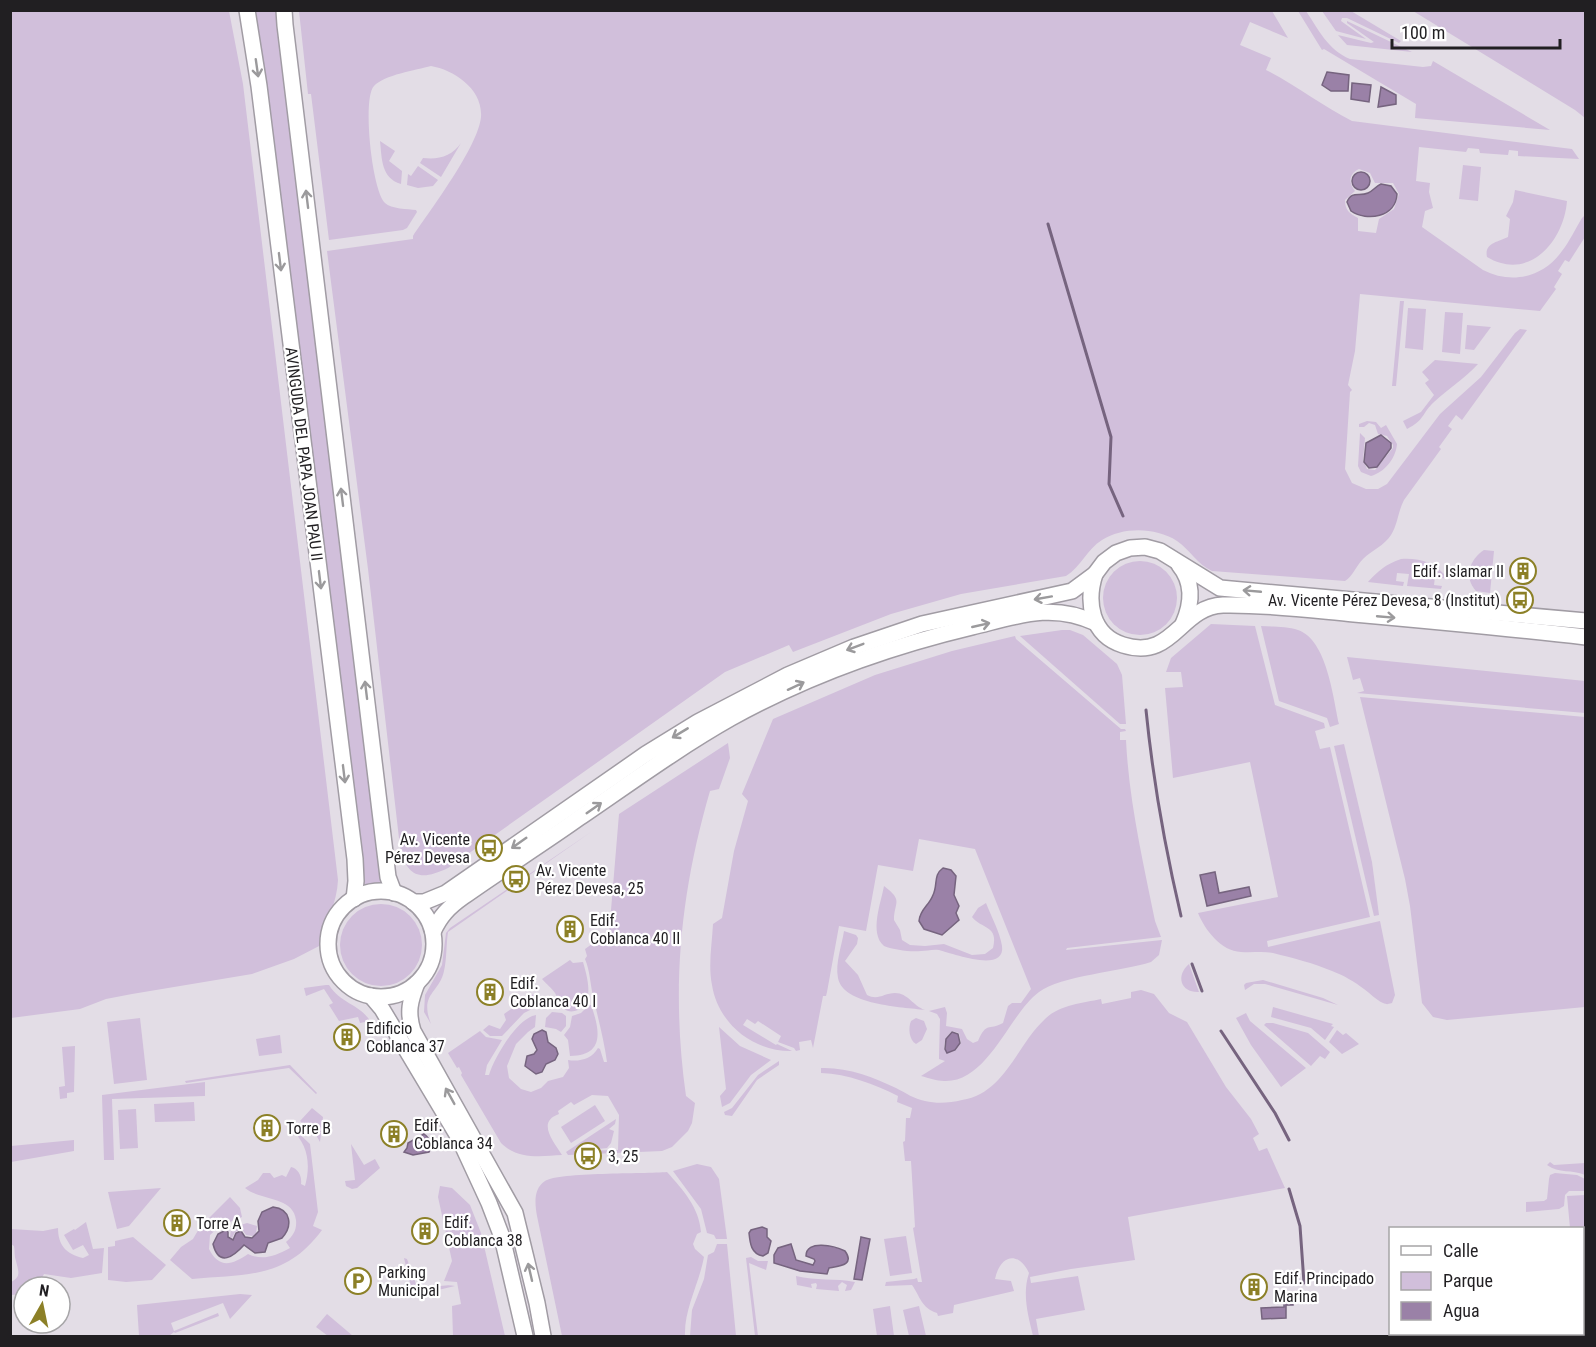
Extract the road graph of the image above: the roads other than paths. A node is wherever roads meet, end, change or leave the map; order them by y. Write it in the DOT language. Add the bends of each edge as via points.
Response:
graph roads {
  1 [pos="247,10"];
  2 [pos="284,10"];
  3 [pos="1173,559"];
  4 [pos="1095,574"];
  5 [pos="1586,621"];
  6 [pos="1096,622"];
  7 [pos="1183,625"];
  8 [pos="1586,637"];
  9 [pos="394,893"];
  10 [pos="354,899"];
  11 [pos="413,902"];
  12 [pos="433,932"];
  13 [pos="417,983"];
  14 [pos="371,996"];
  15 [pos="543,1333"];
  16 [pos="525,1336"];
  1 -- 10 [label="main road, AVINGUDA DEL PAPA JOAN PAU II, one-way" via="352,842"];
  9 -- 2 [label="main road, AVINGUDA DEL PAPA JOAN PAU II, one-way" via="387,877"];
  3 -- 4 [label="main road" via="1145,547 1130,548 1116,553"];
  5 -- 3 [label="main road, one-way" via="1220,588"];
  3 -- 7 [label="main road" via="1182,570 1191,597"];
  4 -- 6 [label="main road" via="1090,607"];
  4 -- 11 [label="main road, one-way" via="1071,591 922,624 788,675 646,754 446,893"];
  6 -- 7 [label="main road" via="1121,645 1138,648 1156,646"];
  12 -- 6 [label="main road, one-way" via="447,909 463,897 664,759 776,695 867,657 1013,617 1048,611 1078,614"];
  7 -- 8 [label="main road, one-way" via="1200,610 1220,605"];
  9 -- 10 [label="main road" via="379,891"];
  9 -- 11 [label="main road"];
  10 -- 14 [label="main road" via="333,923 329,954 343,981"];
  11 -- 12 [label="main road" via="426,915"];
  12 -- 13 [label="main road" via="432,960"];
  13 -- 14 [label="main road" via="403,992"];
  15 -- 13 [label="main road, one-way" via="515,1213 413,1031 409,1017"];
  14 -- 16 [label="main road" via="459,1138 479,1180 502,1237"];
}
